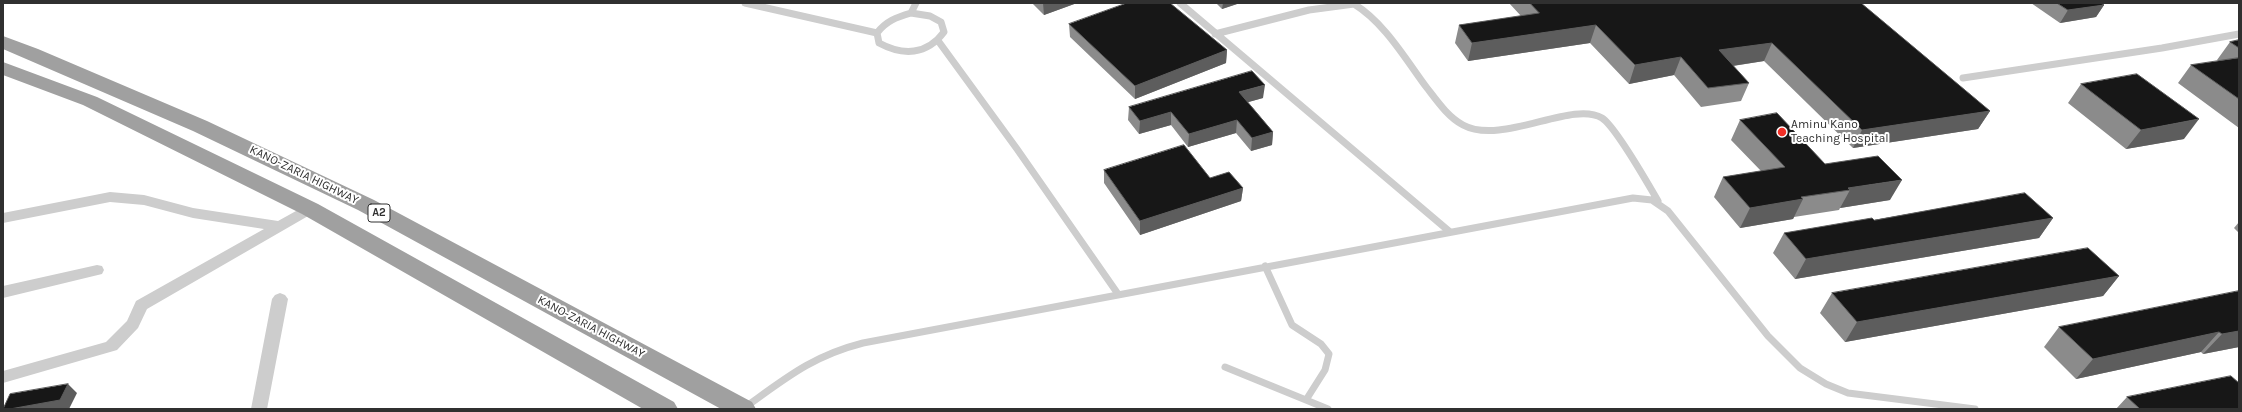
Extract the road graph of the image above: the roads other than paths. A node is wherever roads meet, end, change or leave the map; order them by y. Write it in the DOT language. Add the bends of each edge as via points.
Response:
graph roads {
  1 [pos="745,3"];
  2 [pos="916,3"];
  3 [pos="1180,3"];
  4 [pos="911,14"];
  5 [pos="876,33"];
  6 [pos="1215,34"];
  7 [pos="2239,34"];
  8 [pos="3,42"];
  9 [pos="939,42"];
  10 [pos="3,68"];
  11 [pos="1963,78"];
  12 [pos="1658,201"];
  13 [pos="310,209"];
  14 [pos="3,218"];
  15 [pos="280,226"];
  16 [pos="1450,232"];
  17 [pos="1265,266"];
  18 [pos="97,270"];
  19 [pos="3,292"];
  20 [pos="1118,294"];
  21 [pos="280,299"];
  22 [pos="1225,367"];
  23 [pos="3,377"];
  24 [pos="1306,400"];
  25 [pos="259,409"];
  26 [pos="665,409"];
  27 [pos="743,409"];
  28 [pos="1328,409"];
  29 [pos="1975,409"];
  1 -- 5 [label="lane"];
  2 -- 4 [label="lane"];
  3 -- 6 [label="lane"];
  4 -- 5 [label="lane" via="896,16 883,24"];
  4 -- 9 [label="lane" via="930,16 941,22 944,32"];
  5 -- 9 [label="lane" via="879,43 891,50 908,53 925,50"];
  6 -- 12 [label="lane" via="1307,9 1339,3 1354,4 1373,20 1440,105 1463,125 1475,131 1495,130 1583,115 1602,118 1614,132"];
  6 -- 16 [label="lane"];
  7 -- 11 [label="lane"];
  8 -- 27 [label="highway, KANO-ZARIA HIGHWAY / A2" via="200,126 366,205"];
  9 -- 20 [label="lane"];
  10 -- 13 [label="highway, A2" via="90,100"];
  12 -- 16 [label="lane" via="1633,198"];
  12 -- 29 [label="lane" via="1768,336 1800,368 1826,384 1848,393"];
  13 -- 15 [label="street"];
  13 -- 26 [label="highway, A2"];
  14 -- 15 [label="street" via="110,197 144,200 193,213"];
  15 -- 23 [label="street" via="141,306 133,324 110,346"];
  16 -- 17 [label="lane"];
  17 -- 20 [label="lane"];
  17 -- 24 [label="lane" via="1292,325 1321,344 1329,354 1325,370"];
  18 -- 19 [label="street"];
  20 -- 27 [label="lane" via="904,334 836,350 804,365"];
  21 -- 25 [label="street"];
  22 -- 24 [label="lane"];
  24 -- 28 [label="lane"];
}
